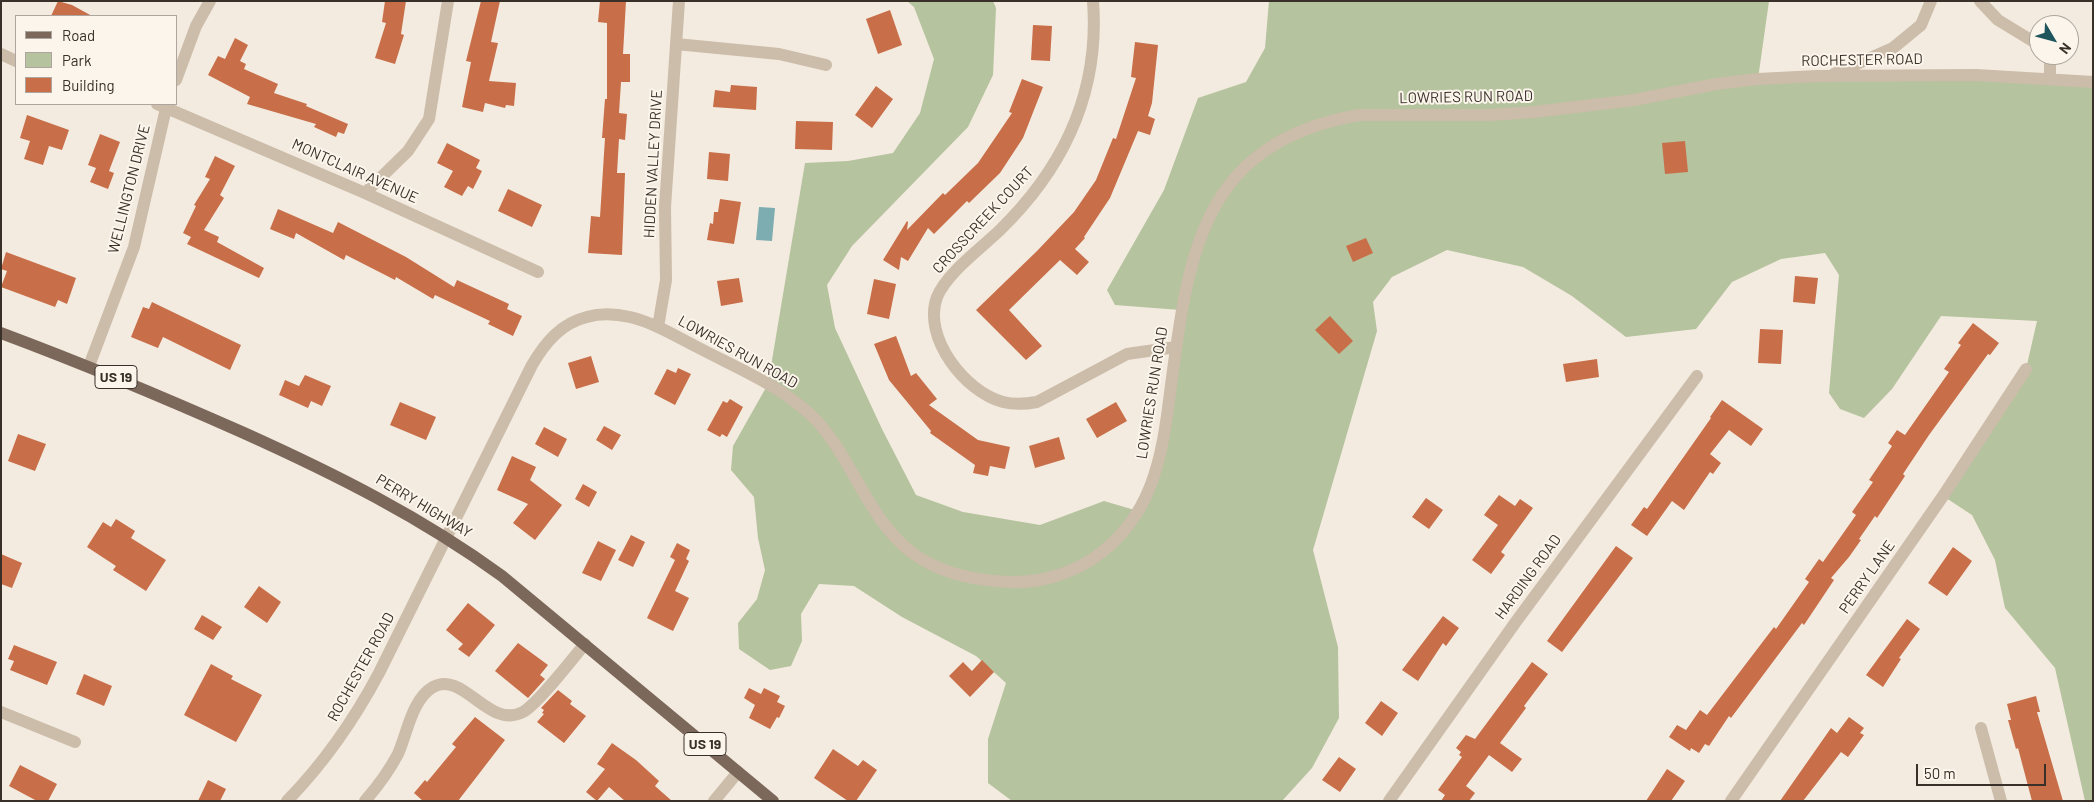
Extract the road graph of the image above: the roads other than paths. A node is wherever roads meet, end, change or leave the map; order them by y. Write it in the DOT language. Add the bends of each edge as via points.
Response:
graph roads {
  1 [pos="210,1"];
  2 [pos="448,1"];
  3 [pos="680,1"];
  4 [pos="1093,1"];
  5 [pos="1931,1"];
  6 [pos="1980,1"];
  7 [pos="2029,39"];
  8 [pos="676,44"];
  9 [pos="1,54"];
  10 [pos="15,61"];
  11 [pos="826,65"];
  12 [pos="2050,65"];
  13 [pos="178,75"];
  14 [pos="1830,76"];
  15 [pos="2050,78"];
  16 [pos="2093,82"];
  17 [pos="1634,100"];
  18 [pos="163,105"];
  19 [pos="365,193"];
  20 [pos="538,272"];
  21 [pos="658,327"];
  22 [pos="1,333"];
  23 [pos="1176,347"];
  24 [pos="89,366"];
  25 [pos="2026,369"];
  26 [pos="1697,376"];
  27 [pos="446,538"];
  28 [pos="585,644"];
  29 [pos="1,712"];
  30 [pos="1981,728"];
  31 [pos="75,742"];
  32 [pos="738,772"];
  33 [pos="1736,799"];
  34 [pos="288,801"];
  35 [pos="365,801"];
  36 [pos="714,801"];
  37 [pos="773,801"];
  38 [pos="1389,801"];
  39 [pos="2001,801"];
  1 -- 13 [label="street" via="196,26"];
  2 -- 19 [label="street" via="429,119 408,151"];
  3 -- 8 [label="street, HIDDEN VALLEY DRIVE"];
  4 -- 23 [label="street, CROSSCREEK COURT" via="1091,72 1080,110 1064,147 1030,198 944,284 934,307 936,334 951,362 974,386 989,397 1020,404 1037,402 1127,354"];
  5 -- 14 [label="street" via="1921,25 1893,48"];
  6 -- 7 [label="street" via="1998,20"];
  8 -- 11 [label="street" via="779,54"];
  8 -- 21 [label="street, HIDDEN VALLEY DRIVE" via="665,208 666,280"];
  9 -- 10 [label="street"];
  12 -- 15 [label="street"];
  14 -- 15 [label="street, ROCHESTER ROAD"];
  14 -- 17 [label="street, ROCHESTER ROAD" via="1716,84"];
  15 -- 16 [label="street, ROCHESTER ROAD"];
  17 -- 23 [label="street, LOWRIES RUN ROAD" via="1489,115 1359,114 1319,124 1280,141 1262,152 1234,179 1206,223 1190,265"];
  18 -- 19 [label="street, MONTCLAIR AVENUE"];
  18 -- 24 [label="street, WELLINGTON DRIVE" via="134,247"];
  19 -- 20 [label="street, MONTCLAIR AVENUE"];
  21 -- 23 [label="street, LOWRIES RUN ROAD" via="768,384 800,405 836,446 883,524 921,559 952,573 1013,583 1046,579 1074,569 1101,553 1131,522 1146,497 1161,454"];
  21 -- 27 [label="street, LOWRIES RUN ROAD" via="629,317 600,314 585,317 559,330 524,379"];
  22 -- 24 [label="main road, PERRY HIGHWAY / US 19"];
  24 -- 27 [label="main road, PERRY HIGHWAY / US 19" via="322,468 368,491"];
  25 -- 33 [label="street, PERRY LANE"];
  26 -- 38 [label="street, HARDING ROAD"];
  27 -- 28 [label="main road, PERRY HIGHWAY / US 19" via="502,576"];
  27 -- 34 [label="street, ROCHESTER ROAD" via="365,700 327,755"];
  28 -- 32 [label="main road, PERRY HIGHWAY / US 19"];
  28 -- 35 [label="street" via="529,707 515,715 497,713 448,684 427,691 416,706 391,767"];
  29 -- 31 [label="street"];
  30 -- 39 [label="street"];
  32 -- 36 [label="street"];
  32 -- 37 [label="main road, PERRY HIGHWAY / US 19"];
}
